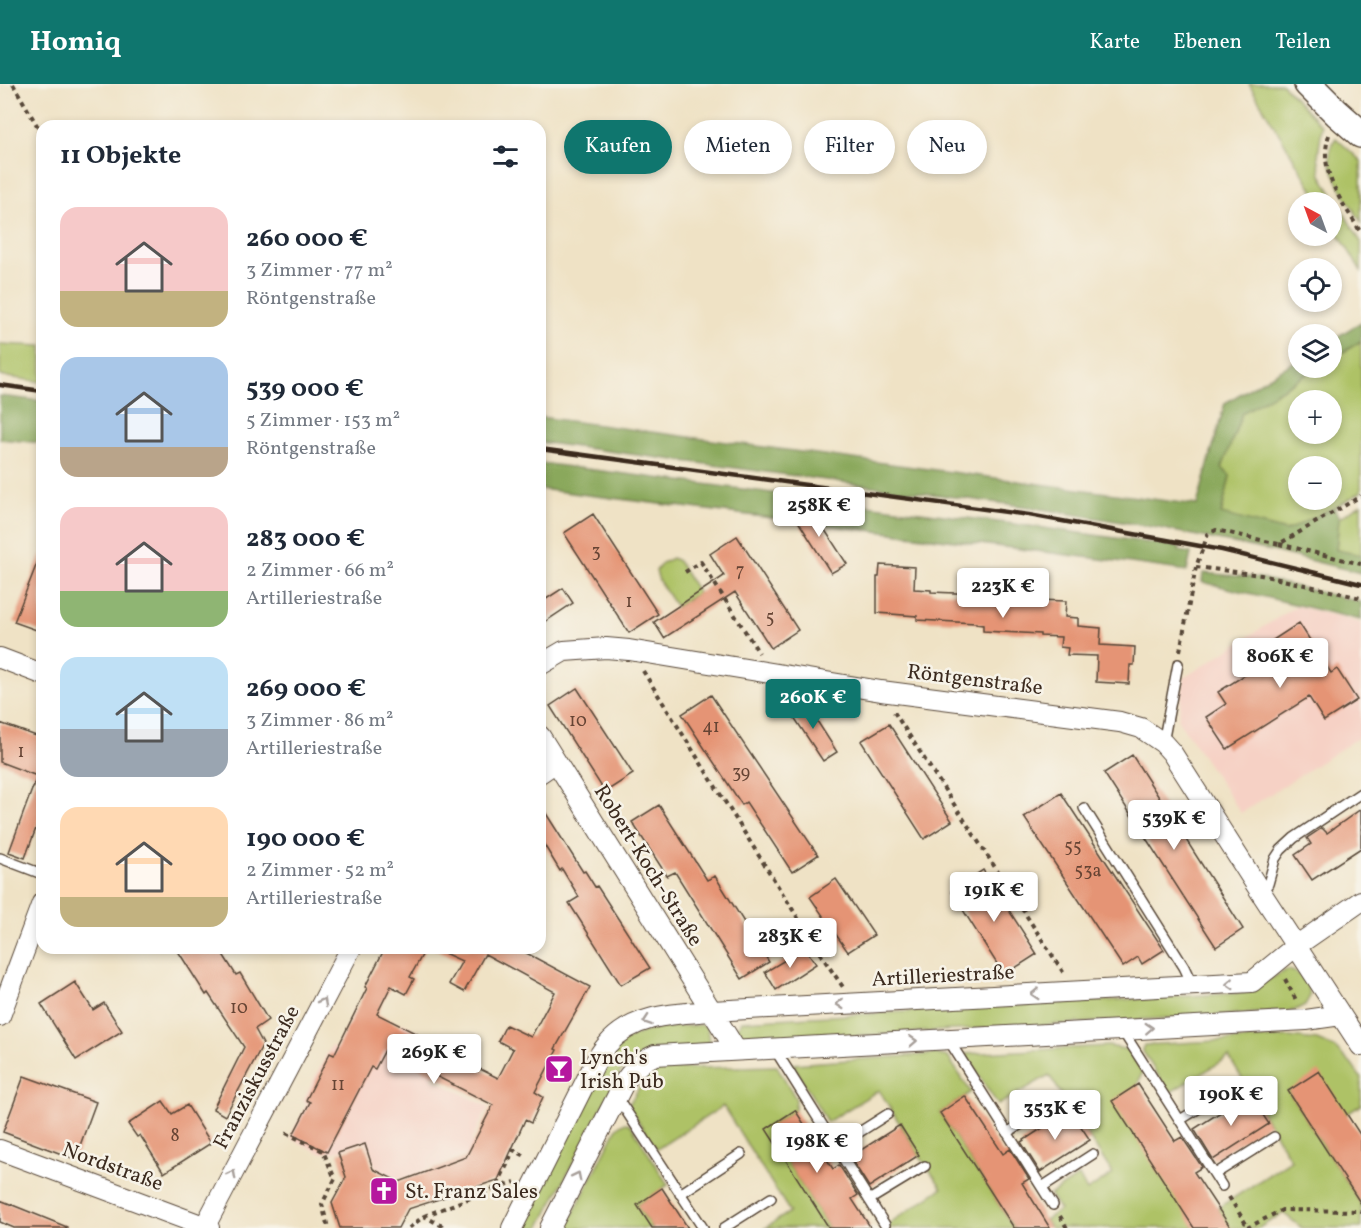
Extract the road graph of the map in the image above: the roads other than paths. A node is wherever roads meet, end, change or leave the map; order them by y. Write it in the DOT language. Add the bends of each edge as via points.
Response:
graph roads {
  1 [pos="1308,84"];
  2 [pos="1361,134"];
  3 [pos="0,658"];
  4 [pos="546,662"];
  5 [pos="1178,664"];
  6 [pos="36,672"];
  7 [pos="1163,743"];
  8 [pos="548,768"];
  9 [pos="1361,793"];
  10 [pos="1084,808"];
  11 [pos="0,858"];
  12 [pos="36,872"];
  13 [pos="1260,891"];
  14 [pos="1361,901"];
  15 [pos="36,919"];
  16 [pos="1296,946"];
  17 [pos="348,954"];
  18 [pos="1193,986"];
  19 [pos="1,1011"];
  20 [pos="712,1011"];
  21 [pos="1341,1015"];
  22 [pos="1122,1030"];
  23 [pos="948,1039"];
  24 [pos="1361,1046"];
  25 [pos="774,1048"];
  26 [pos="736,1050"];
  27 [pos="1241,1082"];
  28 [pos="617,1097"];
  29 [pos="1055,1102"];
  30 [pos="888,1114"];
  31 [pos="1180,1120"];
  32 [pos="1007,1133"];
  33 [pos="1274,1137"];
  34 [pos="836,1147"];
  35 [pos="0,1150"];
  36 [pos="741,1154"];
  37 [pos="1092,1154"];
  38 [pos="925,1166"];
  39 [pos="1215,1174"];
  40 [pos="1222,1186"];
  41 [pos="1042,1187"];
  42 [pos="680,1194"];
  43 [pos="771,1198"];
  44 [pos="869,1200"];
  45 [pos="1053,1205"];
  46 [pos="885,1225"];
  47 [pos="206,1227"];
  48 [pos="512,1228"];
  49 [pos="550,1228"];
  50 [pos="703,1228"];
  51 [pos="724,1228"];
  1 -- 2 [label="main road"];
  3 -- 6 [label="street"];
  4 -- 7 [label="street, Röntgenstraße" via="564,651 629,650 881,691 1120,722 1141,728"];
  5 -- 7 [label="lane"];
  7 -- 13 [label="street, Röntgenstraße"];
  8 -- 20 [label="street, Robert-Koch-Straße"];
  9 -- 13 [label="lane" via="1281,850 1268,884"];
  10 -- 18 [label="lane"];
  11 -- 12 [label="lane"];
  13 -- 16 [label="street, Röntgenstraße"];
  14 -- 16 [label="street, Artilleriestraße"];
  15 -- 19 [label="street"];
  16 -- 18 [label="street, Artilleriestraße, one-way" via="1252,982"];
  16 -- 21 [label="street, Röntgenstraße"];
  47 -- 17 [label="street, Franziskusstraße, one-way"];
  18 -- 20 [label="street, Artilleriestraße, one-way"];
  20 -- 26 [label="street, Robert-Koch-Straße"];
  20 -- 48 [label="street, Artilleriestraße, one-way" via="666,1014 642,1021 608,1043"];
  22 -- 21 [label="street, one-way"];
  21 -- 24 [label="street, Röntgenstraße"];
  22 -- 23 [label="street"];
  22 -- 31 [label="lane"];
  25 -- 23 [label="street, one-way"];
  23 -- 32 [label="lane"];
  25 -- 26 [label="street"];
  25 -- 34 [label="lane"];
  26 -- 28 [label="street" via="655,1055 633,1069"];
  27 -- 31 [label="lane"];
  28 -- 42 [label="lane"];
  49 -- 28 [label="street, one-way"];
  29 -- 32 [label="lane"];
  30 -- 34 [label="lane"];
  31 -- 39 [label="lane"];
  32 -- 41 [label="lane"];
  33 -- 39 [label="lane"];
  34 -- 44 [label="lane"];
  35 -- 47 [label="street, Nordstraße"];
  36 -- 42 [label="lane"];
  37 -- 41 [label="lane"];
  38 -- 44 [label="lane"];
  39 -- 40 [label="lane"];
  41 -- 45 [label="lane"];
  42 -- 50 [label="lane"];
  43 -- 51 [label="lane"];
  44 -- 46 [label="lane"];
}
